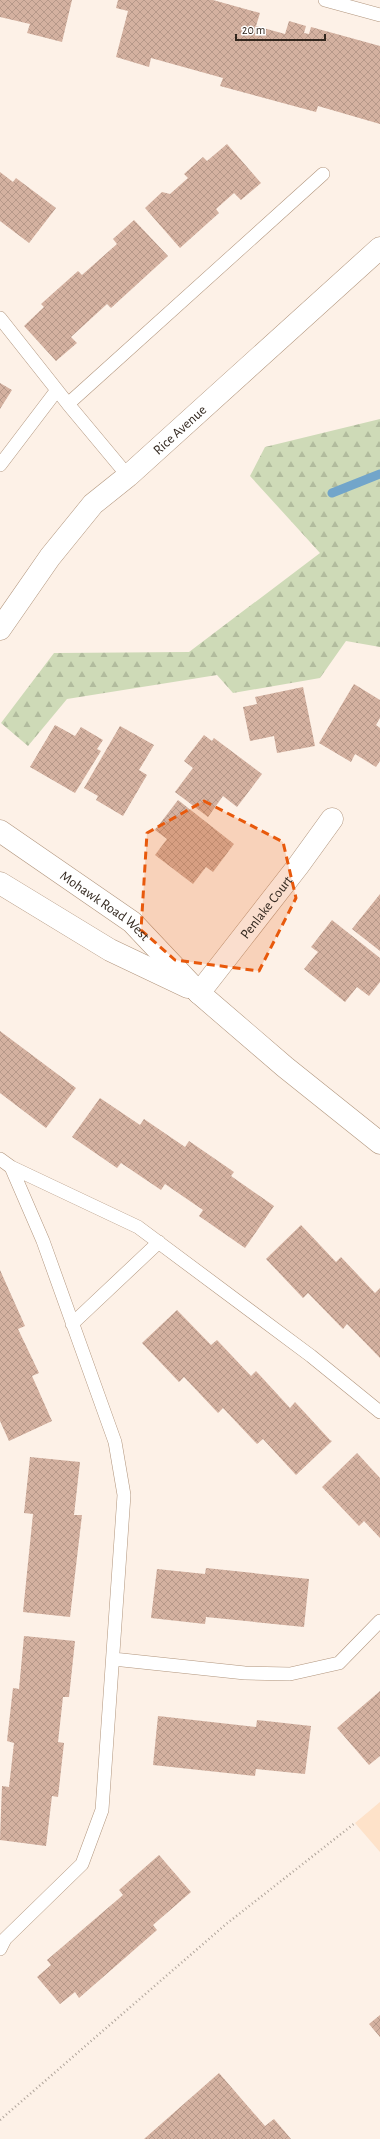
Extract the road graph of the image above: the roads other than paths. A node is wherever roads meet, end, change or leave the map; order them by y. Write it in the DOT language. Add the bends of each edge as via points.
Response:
graph roads {
  1 [pos="325,0"];
  2 [pos="380,15"];
  3 [pos="323,174"];
  4 [pos="380,248"];
  5 [pos="0,318"];
  6 [pos="57,390"];
  7 [pos="68,404"];
  8 [pos="0,465"];
  9 [pos="128,476"];
  10 [pos="0,628"];
  11 [pos="332,819"];
  12 [pos="0,831"];
  13 [pos="0,883"];
  14 [pos="199,993"];
  15 [pos="380,1143"];
  16 [pos="0,1159"];
  17 [pos="11,1167"];
  18 [pos="159,1242"];
  19 [pos="72,1324"];
  20 [pos="380,1412"];
  21 [pos="380,1621"];
  22 [pos="113,1659"];
  23 [pos="0,1949"];
  1 -- 2 [label="lane"];
  3 -- 7 [label="lane"];
  4 -- 9 [label="street, Rice Avenue"];
  5 -- 6 [label="lane"];
  6 -- 7 [label="lane"];
  6 -- 8 [label="lane"];
  7 -- 9 [label="lane"];
  9 -- 10 [label="street, Rice Avenue" via="93,504 50,557"];
  11 -- 14 [label="street, Penlake Court"];
  12 -- 14 [label="street, Mohawk Road West" via="132,922"];
  13 -- 14 [label="street, Mohawk Road West" via="110,950"];
  14 -- 15 [label="street, Mohawk Road West" via="285,1067"];
  16 -- 17 [label="lane"];
  17 -- 18 [label="lane" via="138,1227"];
  17 -- 19 [label="lane" via="43,1241"];
  18 -- 19 [label="lane"];
  18 -- 20 [label="lane" via="311,1356"];
  19 -- 22 [label="lane" via="115,1442 124,1495"];
  21 -- 22 [label="lane" via="339,1663 290,1674 245,1673"];
  22 -- 23 [label="lane" via="102,1810 82,1864 5,1939"];
}
